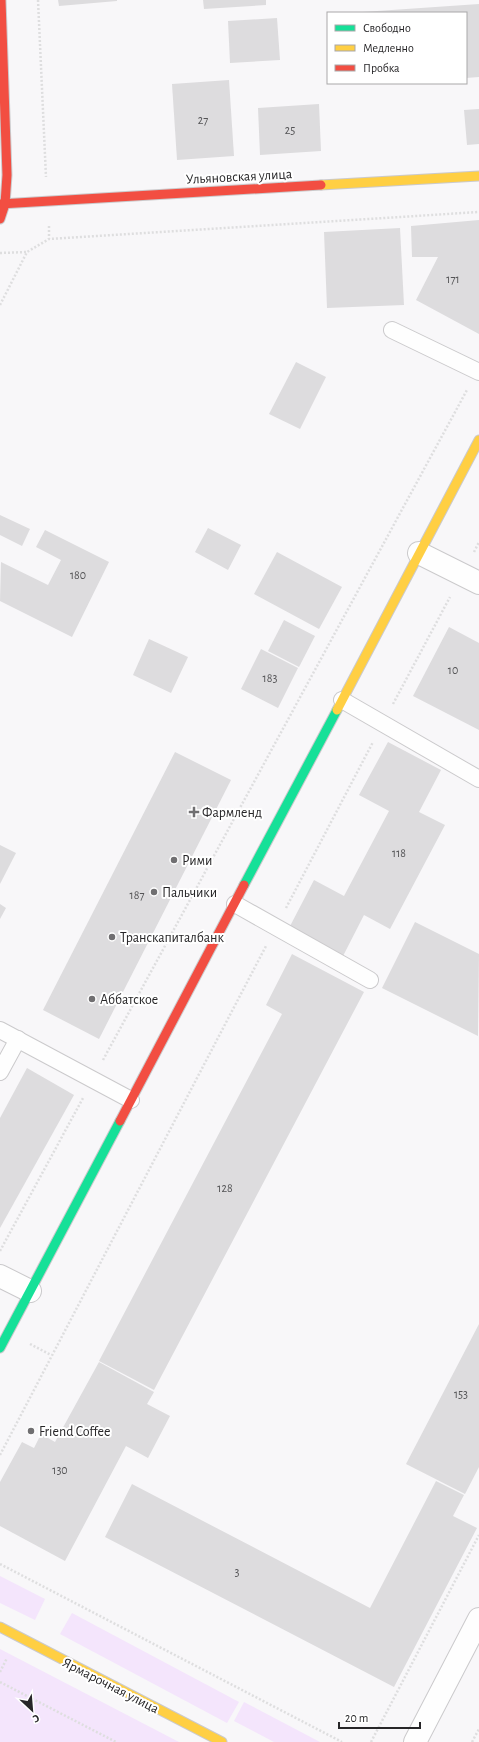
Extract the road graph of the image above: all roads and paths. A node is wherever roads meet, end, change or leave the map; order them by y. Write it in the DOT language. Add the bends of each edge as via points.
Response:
graph roads {
  1 [pos="1,0"];
  2 [pos="38,0"];
  3 [pos="479,176"];
  4 [pos="48,201"];
  5 [pos="2,204"];
  6 [pos="479,212"];
  7 [pos="0,219"];
  8 [pos="49,239"];
  9 [pos="27,252"];
  10 [pos="0,253"];
  11 [pos="0,305"];
  12 [pos="392,330"];
  13 [pos="478,372"];
  14 [pos="479,440"];
  15 [pos="479,542"];
  16 [pos="476,548"];
  17 [pos="479,550"];
  18 [pos="420,553"];
  19 [pos="470,579"];
  20 [pos="342,700"];
  21 [pos="383,723"];
  22 [pos="479,779"];
  23 [pos="234,904"];
  24 [pos="276,927"];
  25 [pos="370,980"];
  26 [pos="0,1030"];
  27 [pos="18,1039"];
  28 [pos="0,1072"];
  29 [pos="93,1079"];
  30 [pos="131,1100"];
  31 [pos="0,1241"];
  32 [pos="4,1244"];
  33 [pos="0,1251"];
  34 [pos="0,1276"];
  35 [pos="30,1291"];
  36 [pos="0,1348"];
  37 [pos="0,1455"];
  38 [pos="479,1534"];
  39 [pos="0,1564"];
  40 [pos="479,1618"];
  41 [pos="0,1627"];
  42 [pos="7,1658"];
  43 [pos="0,1672"];
  44 [pos="0,1682"];
  45 [pos="479,1728"];
  46 [pos="116,1742"];
  47 [pos="222,1742"];
  48 [pos="342,1742"];
  49 [pos="371,1742"];
  50 [pos="415,1742"];
  51 [pos="472,1742"];
  1 -- 5 [label="street" via="7,175"];
  2 -- 4 [label="path"];
  3 -- 4 [label="street, Ульяновская улица"];
  4 -- 5 [label="street, Ульяновская улица"];
  4 -- 8 [label="path"];
  5 -- 7 [label="street"];
  6 -- 8 [label="path"];
  8 -- 9 [label="path"];
  9 -- 10 [label="path"];
  9 -- 11 [label="path"];
  12 -- 13 [label="lane"];
  13 -- 29 [label="path"];
  14 -- 18 [label="street"];
  15 -- 16 [label="path"];
  16 -- 17 [label="path"];
  16 -- 19 [label="path"];
  18 -- 19 [label="street"];
  18 -- 20 [label="street"];
  19 -- 21 [label="path"];
  20 -- 21 [label="lane"];
  20 -- 23 [label="street"];
  21 -- 22 [label="lane"];
  21 -- 24 [label="path"];
  23 -- 24 [label="lane"];
  23 -- 30 [label="street"];
  24 -- 25 [label="lane"];
  24 -- 37 [label="path"];
  26 -- 27 [label="lane"];
  27 -- 28 [label="lane"];
  27 -- 29 [label="lane"];
  29 -- 30 [label="lane"];
  29 -- 32 [label="path"];
  30 -- 35 [label="street"];
  31 -- 32 [label="path"];
  32 -- 33 [label="path"];
  34 -- 35 [label="street"];
  35 -- 36 [label="street"];
  38 -- 49 [label="path"];
  39 -- 48 [label="path"];
  40 -- 50 [label="street"];
  41 -- 47 [label="street, Ярмарочная улица"];
  42 -- 43 [label="path"];
  44 -- 46 [label="path"];
  45 -- 51 [label="path"];
}
